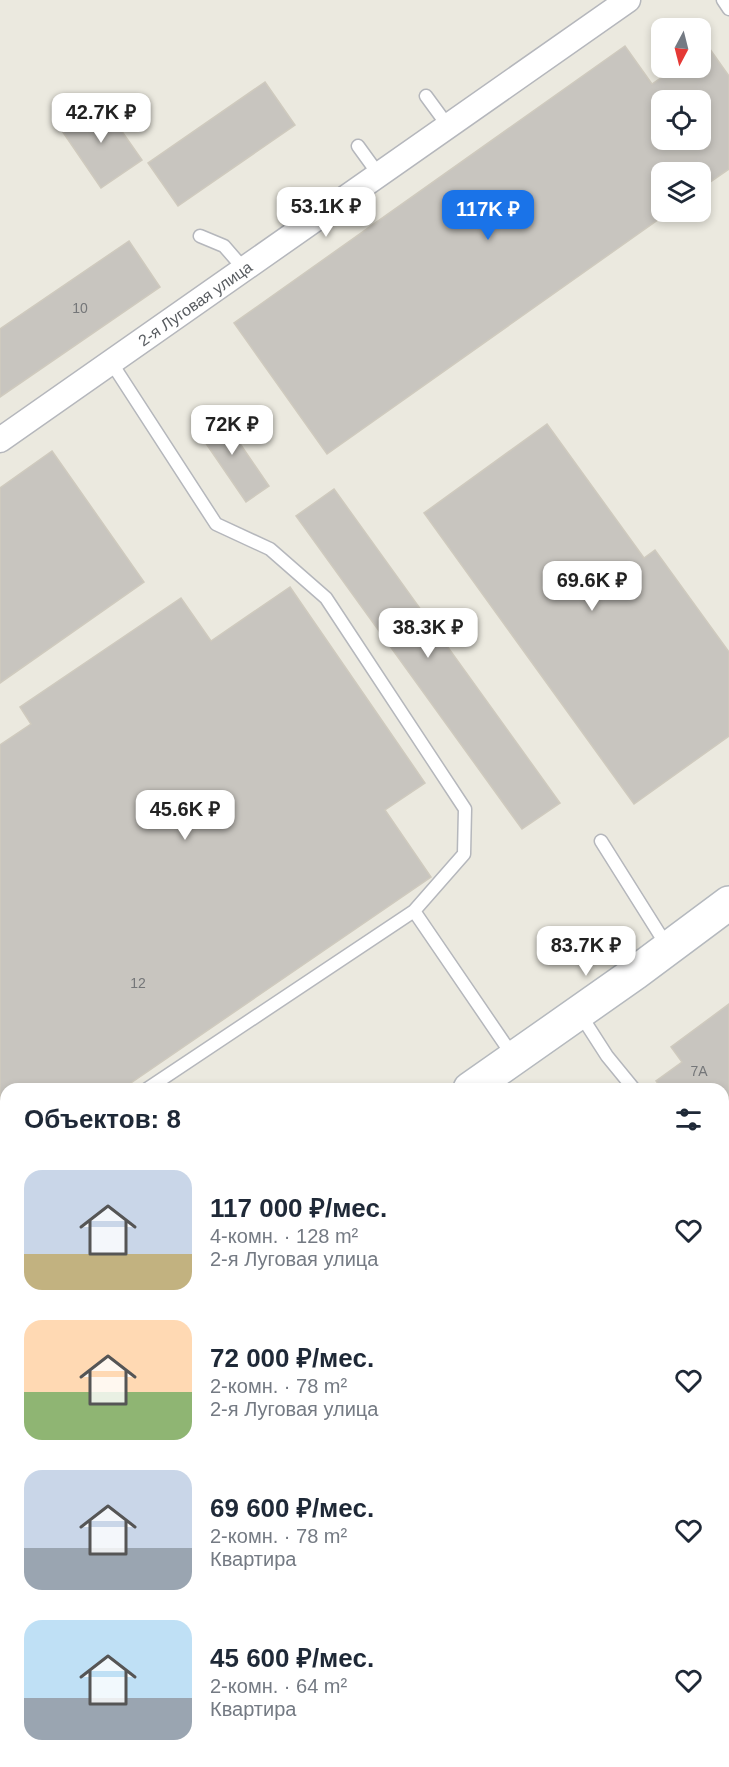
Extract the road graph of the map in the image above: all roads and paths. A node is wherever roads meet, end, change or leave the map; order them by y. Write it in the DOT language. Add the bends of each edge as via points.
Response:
graph roads {
  1 [pos="628,0"];
  2 [pos="723,0"];
  3 [pos="729,9"];
  4 [pos="426,96"];
  5 [pos="448,126"];
  6 [pos="357,146"];
  7 [pos="379,175"];
  8 [pos="200,236"];
  9 [pos="244,269"];
  10 [pos="111,362"];
  11 [pos="0,440"];
  12 [pos="601,841"];
  13 [pos="729,903"];
  14 [pos="414,911"];
  15 [pos="668,947"];
  16 [pos="580,1012"];
  17 [pos="514,1058"];
  18 [pos="156,1083"];
  19 [pos="479,1083"];
  20 [pos="629,1083"];
  1 -- 5 [label="street, 2-я Луговая улица"];
  2 -- 3 [label="lane"];
  4 -- 5 [label="lane"];
  5 -- 7 [label="street, 2-я Луговая улица"];
  6 -- 7 [label="lane"];
  7 -- 9 [label="street, 2-я Луговая улица"];
  8 -- 9 [label="lane" via="224,246"];
  9 -- 10 [label="street, 2-я Луговая улица"];
  10 -- 11 [label="street, 2-я Луговая улица"];
  10 -- 14 [label="lane" via="216,524 270,549 326,598 465,809 465,854"];
  12 -- 15 [label="lane"];
  13 -- 15 [label="main road"];
  14 -- 17 [label="lane"];
  14 -- 18 [label="lane"];
  15 -- 16 [label="main road"];
  16 -- 17 [label="main road"];
  16 -- 20 [label="lane"];
  17 -- 19 [label="main road"];
}
